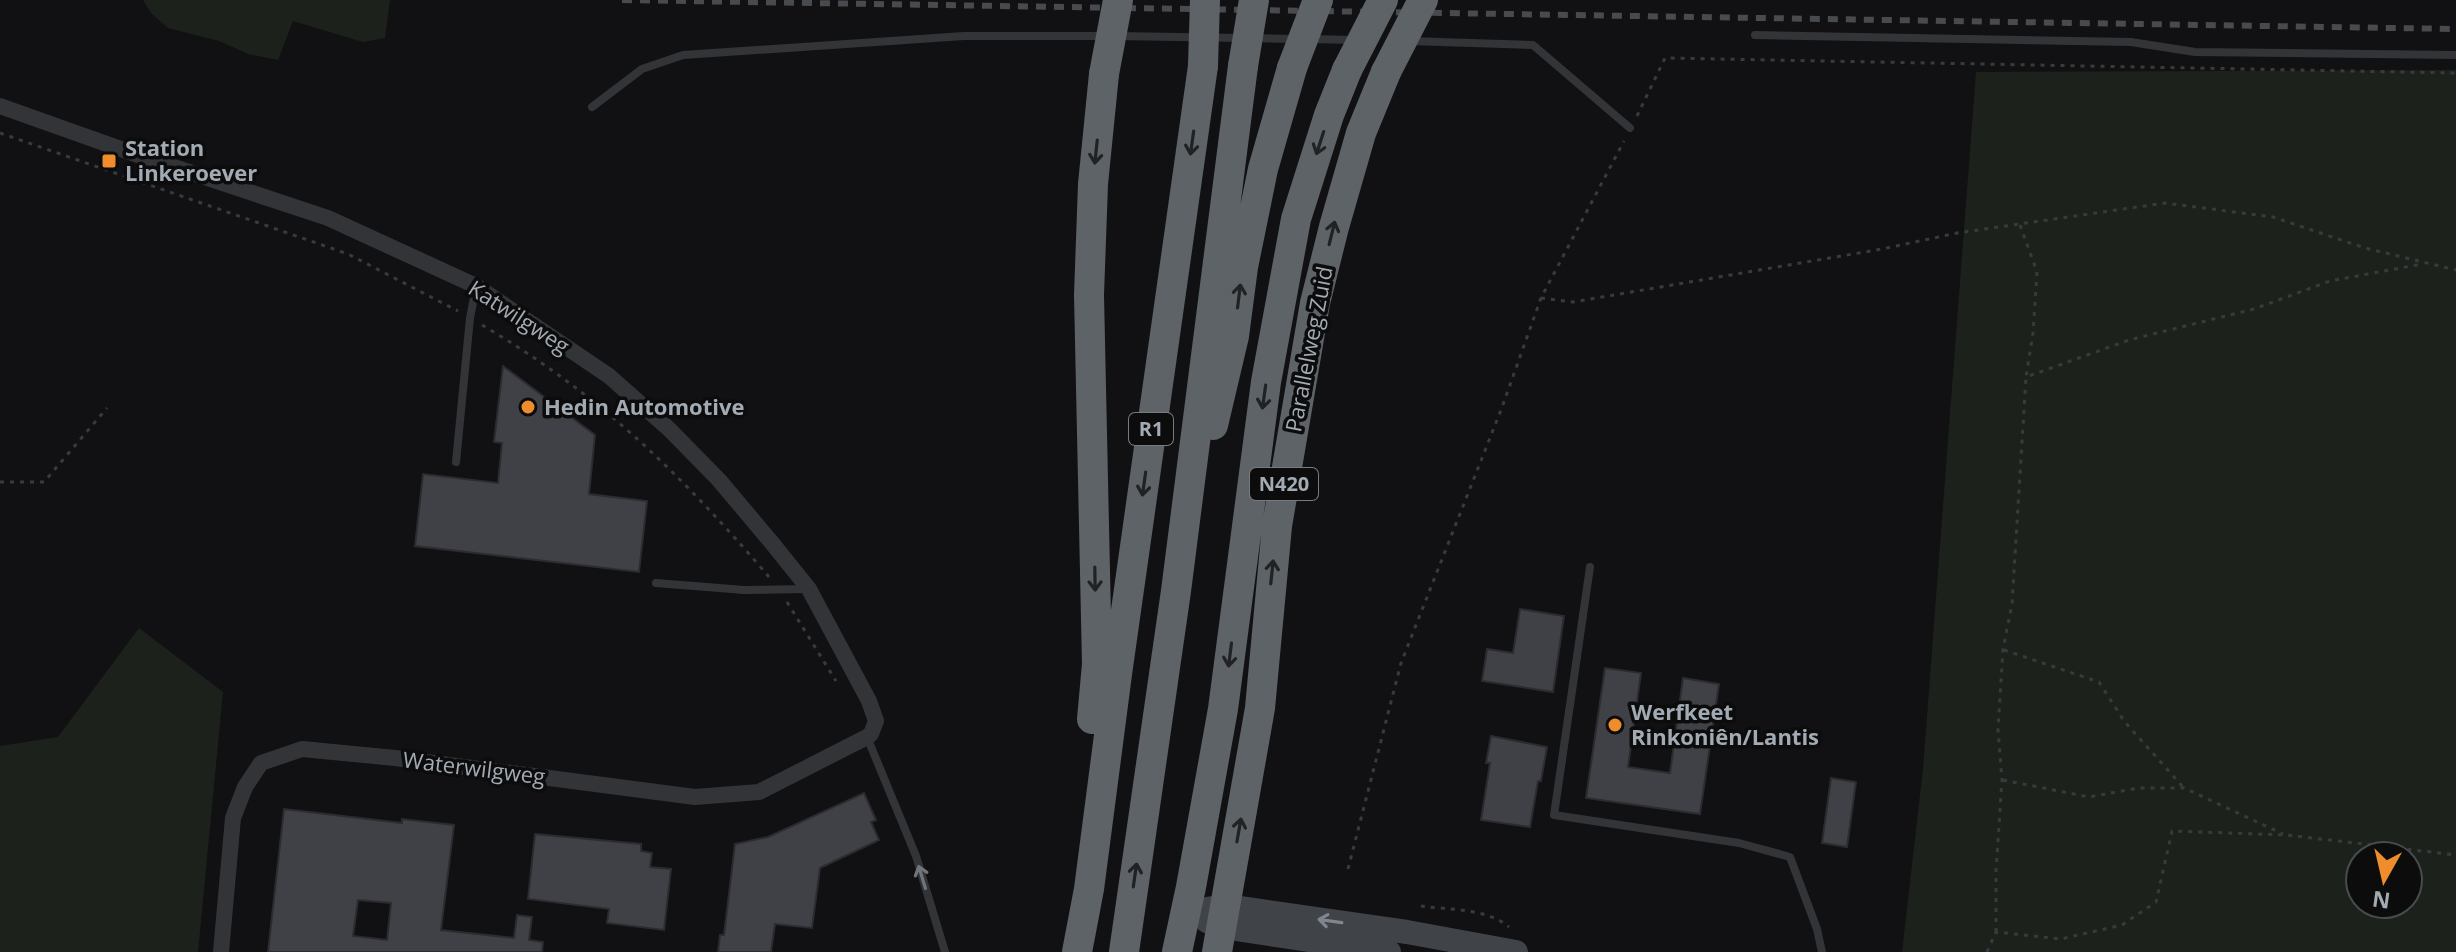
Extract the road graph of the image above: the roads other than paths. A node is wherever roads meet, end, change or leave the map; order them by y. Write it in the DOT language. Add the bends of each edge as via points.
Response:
graph roads {
  1 [pos="1118,0"];
  2 [pos="1205,0"];
  3 [pos="1254,0"];
  4 [pos="1318,0"];
  5 [pos="1383,0"];
  6 [pos="1423,0"];
  7 [pos="1755,35"];
  8 [pos="1380,40"];
  9 [pos="1396,41"];
  10 [pos="2456,55"];
  11 [pos="0,106"];
  12 [pos="592,107"];
  13 [pos="1630,128"];
  14 [pos="476,286"];
  15 [pos="456,462"];
  16 [pos="1590,567"];
  17 [pos="656,583"];
  18 [pos="809,589"];
  19 [pos="1176,591"];
  20 [pos="869,736"];
  21 [pos="1102,793"];
  22 [pos="1186,912"];
  23 [pos="1222,929"];
  24 [pos="1289,938"];
  25 [pos="1515,941"];
  26 [pos="221,952"];
  27 [pos="945,952"];
  28 [pos="1077,952"];
  29 [pos="1124,952"];
  30 [pos="1177,952"];
  31 [pos="1254,952"];
  32 [pos="1389,952"];
  33 [pos="1822,952"];
  1 -- 21 [label="highway, one-way, bridge" via="1093,184 1089,295 1097,664 1091,718"];
  2 -- 21 [label="highway, R1, one-way, bridge" via="1203,66"];
  3 -- 19 [label="highway, R1, bridge"];
  19 -- 4 [label="highway, one-way, bridge" via="1234,336 1263,169"];
  5 -- 22 [label="highway, Parallelweg Zuid / N420, one-way, bridge" via="1329,115 1296,219 1266,382 1223,709"];
  23 -- 6 [label="highway, Parallelweg Zuid / N420, one-way, bridge" via="1260,708 1277,526 1315,303 1361,133"];
  7 -- 10 [label="lane" via="2131,42 2195,52"];
  8 -- 12 [label="lane" via="964,36 683,55 642,69"];
  9 -- 13 [label="lane" via="1533,45"];
  11 -- 14 [label="street, Katwilgweg" via="328,218"];
  14 -- 15 [label="lane"];
  14 -- 18 [label="street, Katwilgweg" via="609,376 669,429 719,480"];
  16 -- 33 [label="lane" via="1554,815 1739,843 1790,857"];
  17 -- 18 [label="lane"];
  18 -- 20 [label="street, Katwilgweg" via="869,701 876,721"];
  29 -- 19 [label="highway, R1, one-way"];
  20 -- 26 [label="street, Waterwilgweg" via="759,792 695,797 302,749 261,763 245,787 233,818"];
  27 -- 20 [label="lane, one-way" via="916,856"];
  21 -- 28 [label="highway, R1"];
  22 -- 23 [label="main road"];
  22 -- 30 [label="highway, N420"];
  23 -- 24 [label="main road"];
  25 -- 23 [label="main road, one-way" via="1407,932"];
  24 -- 31 [label="main road"];
  24 -- 32 [label="main road"];
}
